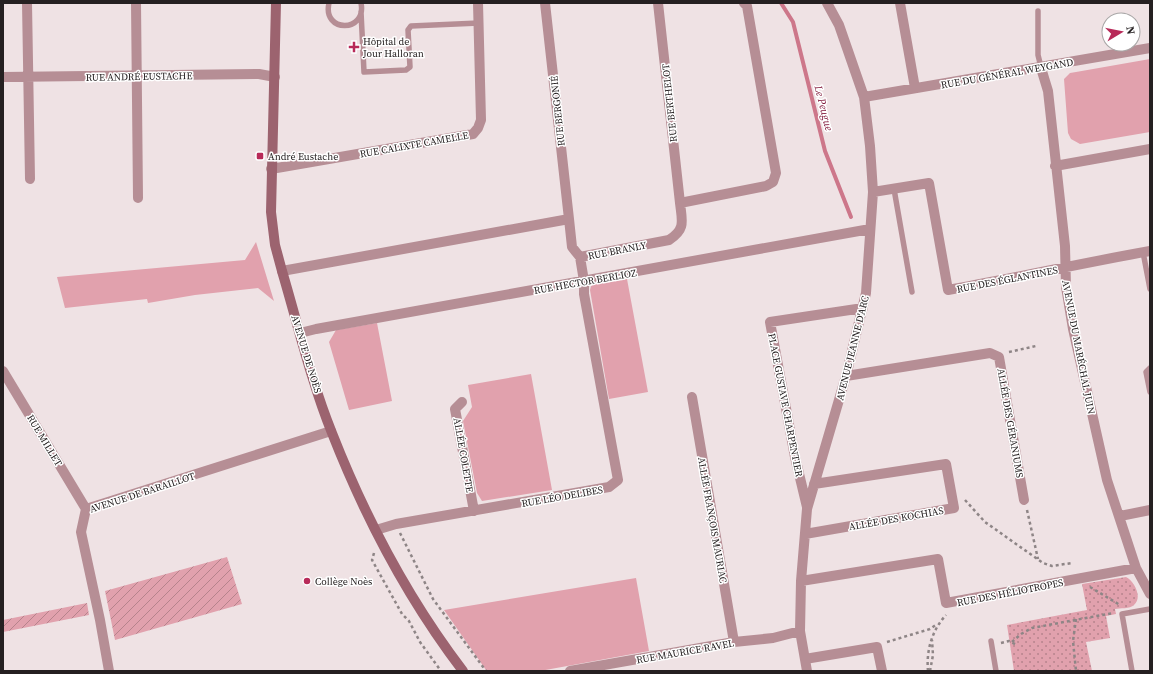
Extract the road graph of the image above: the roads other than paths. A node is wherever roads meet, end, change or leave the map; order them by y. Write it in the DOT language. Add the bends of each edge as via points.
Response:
graph roads {
  1 [pos="27,3"];
  2 [pos="136,3"];
  3 [pos="276,3"];
  4 [pos="328,3"];
  5 [pos="361,3"];
  6 [pos="478,3"];
  7 [pos="545,3"];
  8 [pos="658,3"];
  9 [pos="827,3"];
  10 [pos="900,3"];
  11 [pos="745,4"];
  12 [pos="1038,11"];
  13 [pos="361,12"];
  14 [pos="479,23"];
  15 [pos="1150,48"];
  16 [pos="1041,68"];
  17 [pos="137,76"];
  18 [pos="3,77"];
  19 [pos="29,77"];
  20 [pos="275,77"];
  21 [pos="915,88"];
  22 [pos="864,96"];
  23 [pos="1150,149"];
  24 [pos="1055,166"];
  25 [pos="271,170"];
  26 [pos="30,179"];
  27 [pos="894,189"];
  28 [pos="873,192"];
  29 [pos="138,198"];
  30 [pos="680,203"];
  31 [pos="569,219"];
  32 [pos="870,229"];
  33 [pos="1147,251"];
  34 [pos="580,257"];
  35 [pos="1064,268"];
  36 [pos="282,271"];
  37 [pos="584,281"];
  38 [pos="1150,289"];
  39 [pos="912,292"];
  40 [pos="863,308"];
  41 [pos="300,333"];
  42 [pos="1150,368"];
  43 [pos="3,371"];
  44 [pos="846,376"];
  45 [pos="1150,392"];
  46 [pos="692,397"];
  47 [pos="462,402"];
  48 [pos="331,431"];
  49 [pos="814,484"];
  50 [pos="1024,500"];
  51 [pos="86,509"];
  52 [pos="807,509"];
  53 [pos="1150,510"];
  54 [pos="474,511"];
  55 [pos="1120,516"];
  56 [pos="376,530"];
  57 [pos="805,534"];
  58 [pos="1136,568"];
  59 [pos="801,581"];
  60 [pos="1150,594"];
  61 [pos="1150,609"];
  62 [pos="800,631"];
  63 [pos="734,642"];
  64 [pos="991,643"];
  65 [pos="805,659"];
  66 [pos="108,671"];
  67 [pos="463,671"];
  68 [pos="570,671"];
  69 [pos="807,671"];
  70 [pos="882,671"];
  71 [pos="996,671"];
  72 [pos="1132,671"];
  1 -- 19 [label="street"];
  2 -- 17 [label="street"];
  3 -- 20 [label="street, AVENUE DE NOÈS"];
  4 -- 13 [label="lane" via="330,18 339,25 345,26 356,22"];
  5 -- 13 [label="lane"];
  6 -- 14 [label="street, RUE CALIXTE CAMELLE"];
  7 -- 31 [label="street, RUE BERGONIÉ"];
  8 -- 30 [label="street, RUE BERTHELOT"];
  9 -- 22 [label="street, AVENUE JEANNE D'ARC" via="839,25"];
  10 -- 21 [label="street"];
  11 -- 30 [label="street" via="776,173 773,182 766,186"];
  12 -- 16 [label="lane" via="1038,55"];
  13 -- 14 [label="lane" via="364,72 410,68 408,30 411,26"];
  14 -- 25 [label="street, RUE CALIXTE CAMELLE" via="481,120 473,134"];
  15 -- 16 [label="street, RUE DU GÉNÉRAL WEYGAND"];
  16 -- 21 [label="street, RUE DU GÉNÉRAL WEYGAND"];
  16 -- 24 [label="street, AVENUE DU MARÉCHAL JUIN" via="1048,91"];
  17 -- 19 [label="street, RUE ANDRÉ EUSTACHE"];
  17 -- 20 [label="street, RUE ANDRÉ EUSTACHE" via="259,74"];
  17 -- 29 [label="street"];
  18 -- 19 [label="street, RUE ANDRÉ EUSTACHE"];
  19 -- 26 [label="street"];
  20 -- 25 [label="street, AVENUE DE NOÈS"];
  21 -- 22 [label="street, RUE DU GÉNÉRAL WEYGAND"];
  22 -- 28 [label="street, AVENUE JEANNE D'ARC"];
  23 -- 24 [label="street"];
  24 -- 35 [label="street, AVENUE DU MARÉCHAL JUIN"];
  25 -- 36 [label="street, AVENUE DE NOÈS" via="271,212 275,245"];
  27 -- 28 [label="street, RUE DES ÉGLANTINES"];
  27 -- 35 [label="street, RUE DES ÉGLANTINES" via="929,183 948,290"];
  27 -- 39 [label="lane"];
  28 -- 32 [label="street, AVENUE JEANNE D'ARC"];
  30 -- 34 [label="street, RUE BRANLY" via="682,226 678,234 669,240"];
  31 -- 34 [label="street, RUE BRANLY" via="572,247"];
  31 -- 36 [label="street"];
  32 -- 37 [label="street, RUE HECTOR BERLIOZ"];
  32 -- 40 [label="street, AVENUE JEANNE D'ARC"];
  33 -- 35 [label="street"];
  33 -- 38 [label="lane"];
  34 -- 37 [label="street, RUE LÉO DELIBES"];
  35 -- 55 [label="street, AVENUE DU MARÉCHAL JUIN" via="1073,329 1098,443 1107,480"];
  36 -- 41 [label="street, AVENUE DE NOÈS"];
  37 -- 41 [label="street, RUE HECTOR BERLIOZ" via="316,328"];
  37 -- 54 [label="street, RUE LÉO DELIBES" via="584,294 618,480 609,488"];
  40 -- 44 [label="street, AVENUE JEANNE D'ARC"];
  40 -- 52 [label="street, PLACE GUSTAVE CHARPENTIER" via="770,322"];
  41 -- 48 [label="street, AVENUE DE NOÈS"];
  42 -- 45 [label="lane" via="1146,372"];
  43 -- 51 [label="street, RUE MILLET"];
  44 -- 49 [label="street, AVENUE JEANNE D'ARC"];
  44 -- 50 [label="street, ALLÉE DES GÉRANIUMS" via="990,353 999,357"];
  46 -- 63 [label="street, ALLÉE FRANÇOIS MAURIAC"];
  47 -- 54 [label="street, ALLÉE COLETTE" via="455,409"];
  48 -- 51 [label="street, AVENUE DE BARAILLOT"];
  48 -- 56 [label="street, AVENUE DE NOÈS"];
  49 -- 52 [label="street, AVENUE JEANNE D'ARC"];
  49 -- 57 [label="street, ALLÉE DES KOCHIAS" via="946,464 954,508"];
  51 -- 66 [label="street, AVENUE DE BARAILLOT" via="81,532"];
  52 -- 57 [label="street, AVENUE JEANNE D'ARC"];
  53 -- 55 [label="street"];
  54 -- 56 [label="street, RUE LÉO DELIBES" via="396,524"];
  55 -- 58 [label="street, AVENUE DU MARÉCHAL JUIN"];
  56 -- 67 [label="street, AVENUE DE NOÈS" via="435,634"];
  57 -- 59 [label="street, AVENUE JEANNE D'ARC"];
  58 -- 59 [label="street, RUE DES HÉLIOTROPES" via="1084,582 946,603 938,559"];
  58 -- 60 [label="street, AVENUE DU MARÉCHAL JUIN"];
  59 -- 62 [label="street, AVENUE JEANNE D'ARC"];
  61 -- 72 [label="lane" via="1122,614"];
  62 -- 63 [label="street, RUE MAURICE RAVEL" via="773,638"];
  62 -- 65 [label="street, AVENUE JEANNE D'ARC"];
  63 -- 68 [label="street, RUE MAURICE RAVEL"];
  64 -- 71 [label="lane"];
  65 -- 69 [label="street, AVENUE JEANNE D'ARC"];
  65 -- 70 [label="street" via="877,646"];
}
